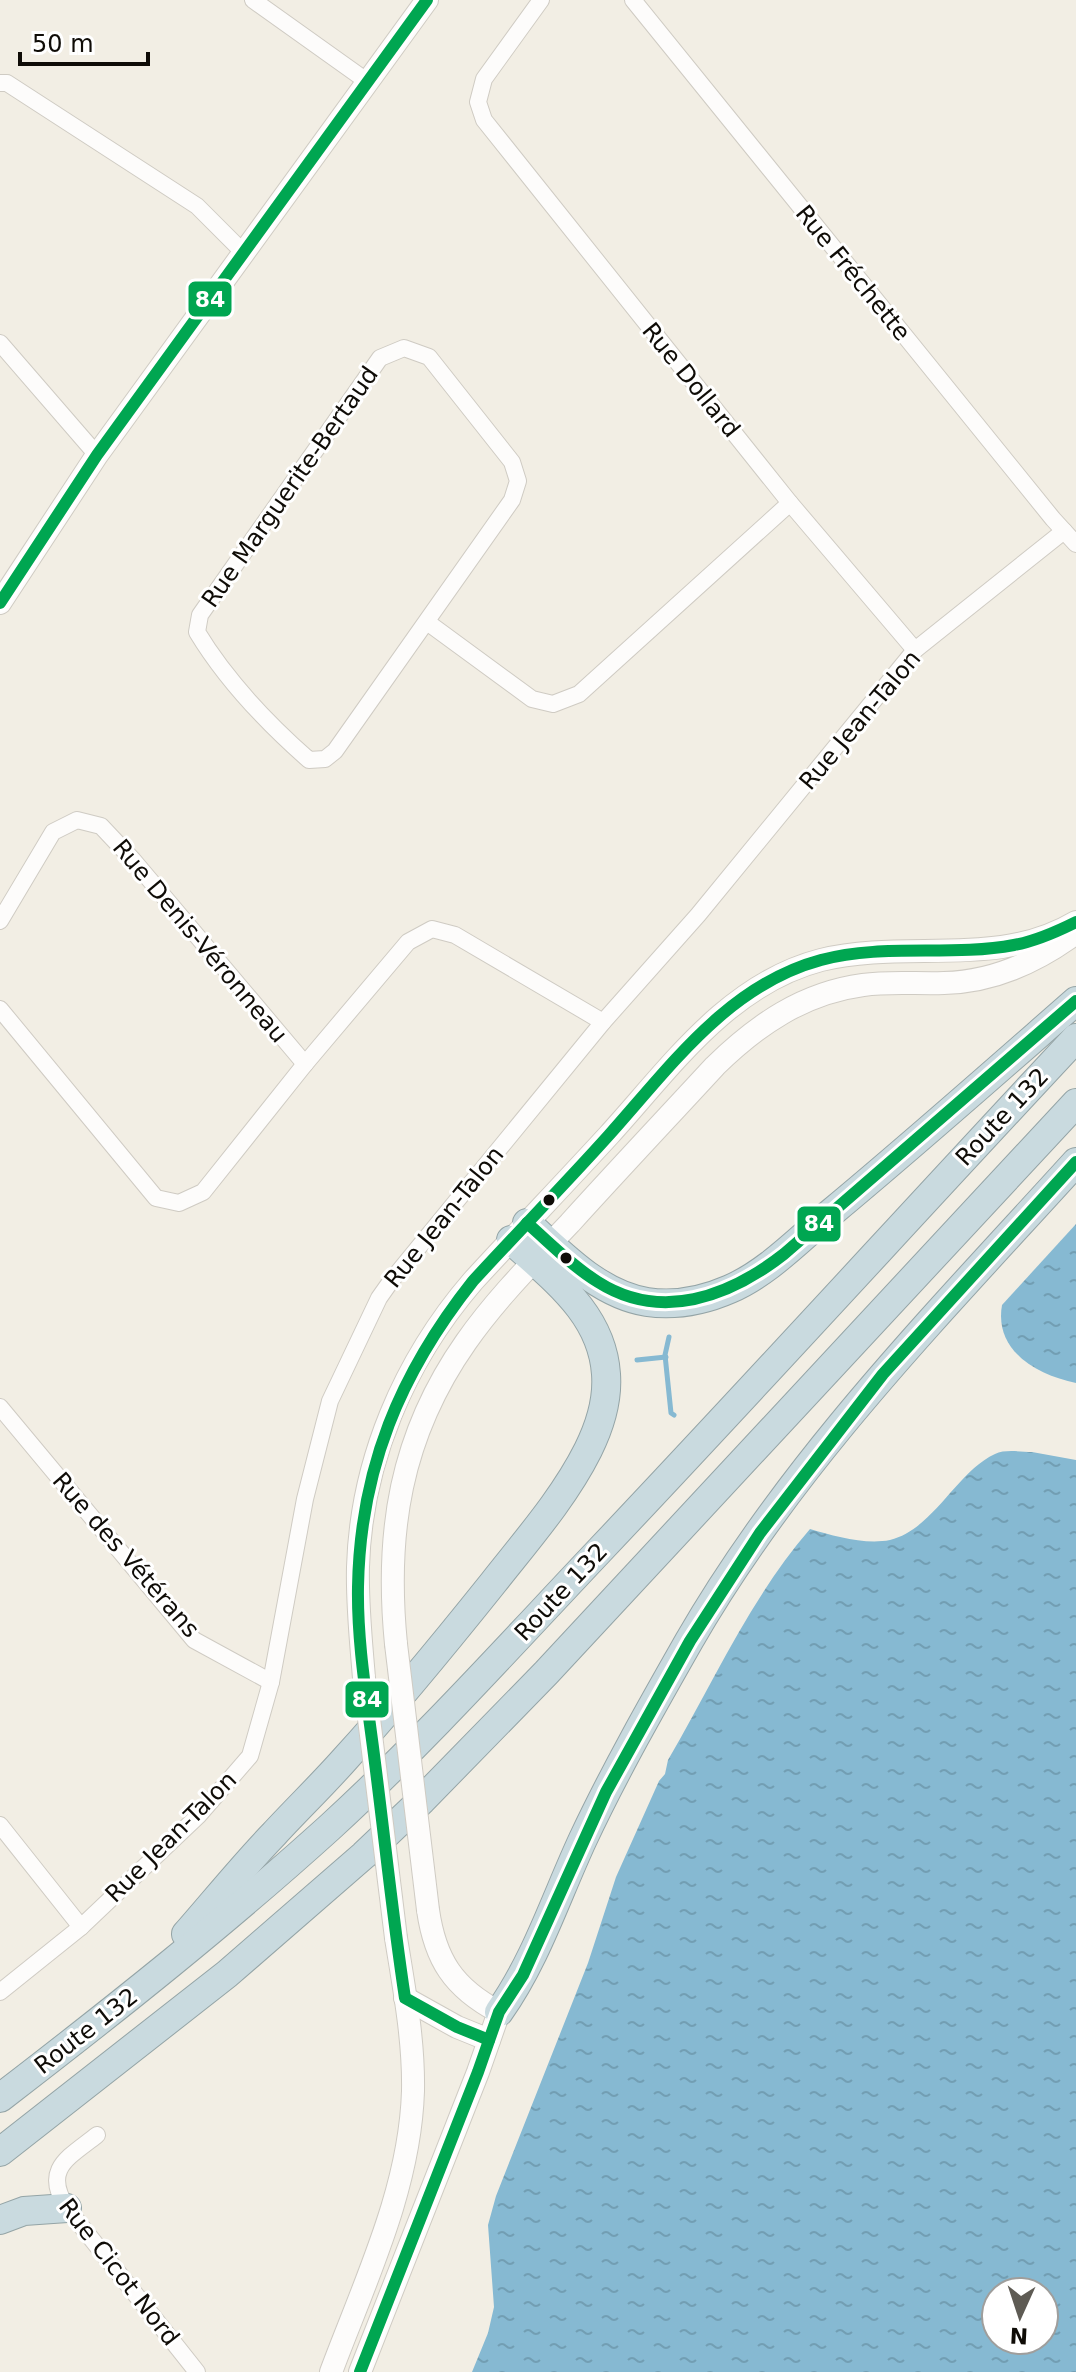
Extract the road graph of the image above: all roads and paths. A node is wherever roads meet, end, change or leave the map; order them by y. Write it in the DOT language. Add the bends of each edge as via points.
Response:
graph roads {
  1 [pos="253,0"];
  2 [pos="427,0"];
  3 [pos="541,0"];
  4 [pos="633,0"];
  5 [pos="368,82"];
  6 [pos="0,83"];
  7 [pos="244,253"];
  8 [pos="0,343"];
  9 [pos="97,455"];
  10 [pos="790,503"];
  11 [pos="1070,538"];
  12 [pos="0,603"];
  13 [pos="427,622"];
  14 [pos="915,650"];
  15 [pos="0,921"];
  16 [pos="1076,922"];
  17 [pos="1076,932"];
  18 [pos="1076,1001"];
  19 [pos="0,1009"];
  20 [pos="603,1022"];
  21 [pos="1076,1038"];
  22 [pos="305,1064"];
  23 [pos="1076,1103"];
  24 [pos="1076,1162"];
  25 [pos="519,1231"];
  26 [pos="542,1252"];
  27 [pos="0,1407"];
  28 [pos="271,1682"];
  29 [pos="0,1825"];
  30 [pos="81,1927"];
  31 [pos="0,1992"];
  32 [pos="131,1996"];
  33 [pos="405,1998"];
  34 [pos="499,2012"];
  35 [pos="489,2040"];
  36 [pos="0,2098"];
  37 [pos="97,2135"];
  38 [pos="0,2152"];
  39 [pos="67,2208"];
  40 [pos="0,2220"];
  41 [pos="197,2372"];
  42 [pos="331,2372"];
  43 [pos="360,2372"];
  1 -- 5 [label="street"];
  2 -- 5 [label="street"];
  3 -- 10 [label="street, Rue Dollard" via="484,79 478,102 484,120"];
  4 -- 11 [label="street, Rue Fréchette"];
  5 -- 7 [label="street"];
  6 -- 7 [label="street" via="197,206"];
  7 -- 9 [label="street"];
  8 -- 9 [label="street"];
  9 -- 12 [label="street"];
  10 -- 13 [label="street" via="579,694 553,704 532,699"];
  10 -- 14 [label="street, Rue Dollard"];
  11 -- 14 [label="street, Rue Jean-Talon"];
  13 -- 13 [label="street, Rue Marguerite-Bertaud" via="335,751 325,759 309,760 213,658 197,632 200,615 380,358 404,348 429,357 512,462 518,481 512,500"];
  14 -- 20 [label="street, Rue Jean-Talon" via="698,915"];
  15 -- 22 [label="street, Rue Denis-Véronneau" via="53,832 77,820 101,826"];
  16 -- 25 [label="street" via="1012,946 852,955 805,965 765,982 708,1027"];
  17 -- 26 [label="street" via="1036,958 985,978 863,985 785,1010 742,1039"];
  18 -- 26 [label="highway" via="778,1257 731,1289 684,1302 647,1302 606,1287"];
  19 -- 22 [label="street, Rue Denis-Véronneau" via="156,1198 179,1203 203,1192"];
  20 -- 22 [label="street, Rue Denis-Véronneau" via="455,935 432,929 408,942"];
  20 -- 28 [label="street, Rue Jean-Talon" via="379,1298 330,1401 305,1499"];
  21 -- 32 [label="highway, Route 132" via="446,1713 331,1826"];
  23 -- 38 [label="highway, Route 132" via="422,1800 215,1984"];
  24 -- 34 [label="highway" via="883,1374 746,1553 634,1739 523,1975"];
  25 -- 26 [label="highway"];
  25 -- 33 [label="street, bridge" via="460,1296 406,1379 369,1485 359,1544 364,1678"];
  26 -- 32 [label="highway" via="589,1319 604,1359 603,1410 582,1461 414,1680"];
  26 -- 34 [label="street, bridge" via="465,1344 442,1382 415,1443 393,1530 396,1644 434,1942 442,1961 475,1997"];
  27 -- 28 [label="street, Rue des Vétérans" via="194,1640"];
  28 -- 30 [label="street, Rue Jean-Talon" via="250,1756 198,1816"];
  29 -- 30 [label="street"];
  30 -- 31 [label="street, Rue Jean-Talon"];
  32 -- 36 [label="highway, Route 132"];
  33 -- 35 [label="street"];
  33 -- 42 [label="street" via="413,2089 404,2161 390,2214"];
  34 -- 35 [label="street"];
  35 -- 43 [label="street"];
  37 -- 39 [label="street, Rue Cicot Nord" via="57,2174 57,2192"];
  39 -- 40 [label="highway" via="24,2211"];
  39 -- 41 [label="street, Rue Cicot Nord"];
}
